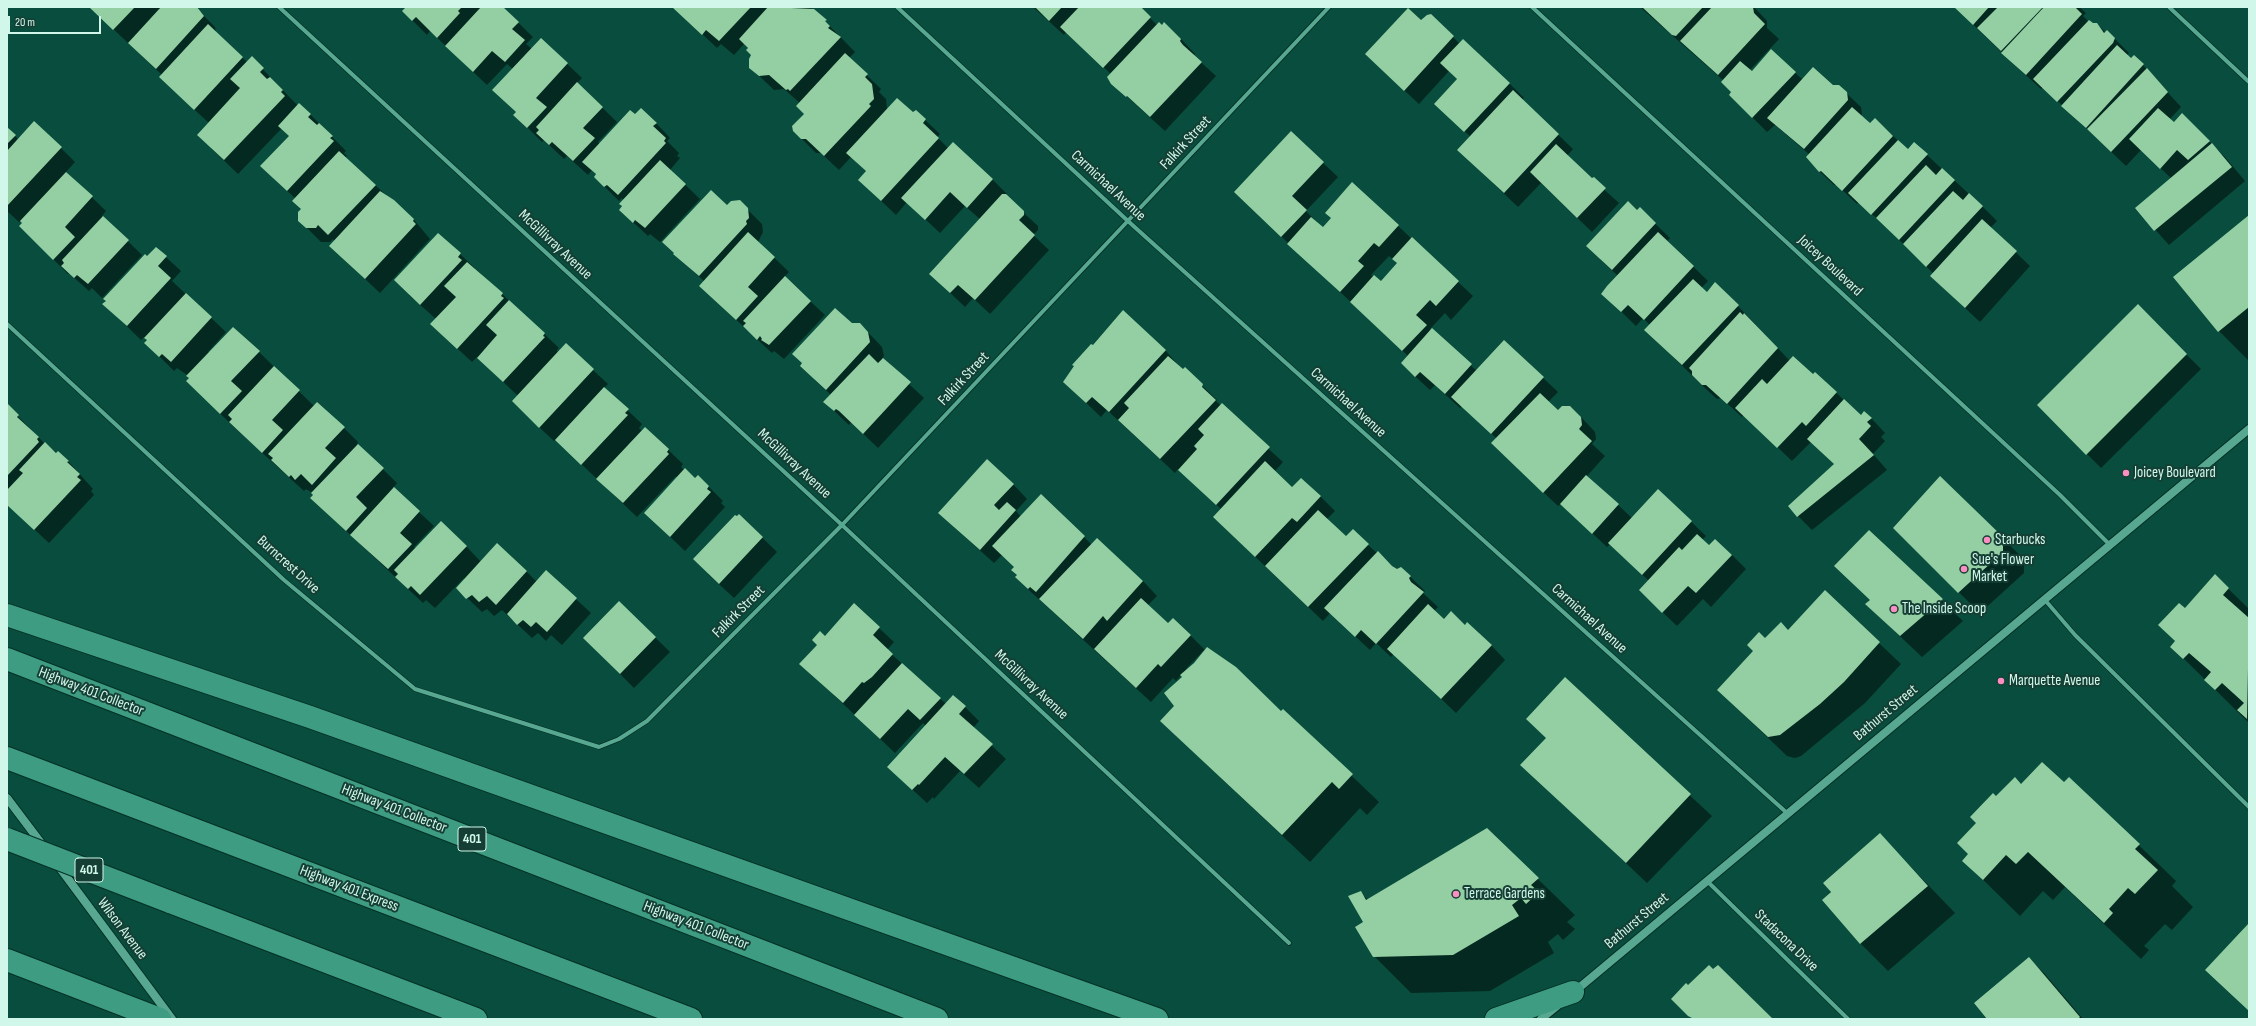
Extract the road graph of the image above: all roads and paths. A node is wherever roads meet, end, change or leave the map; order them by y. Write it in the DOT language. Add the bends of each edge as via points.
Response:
graph roads {
  1 [pos="279,7"];
  2 [pos="897,7"];
  3 [pos="1329,7"];
  4 [pos="1532,7"];
  5 [pos="2169,7"];
  6 [pos="2249,82"];
  7 [pos="1129,222"];
  8 [pos="7,324"];
  9 [pos="2249,429"];
  10 [pos="842,525"];
  11 [pos="2110,545"];
  12 [pos="2045,600"];
  13 [pos="7,615"];
  14 [pos="7,659"];
  15 [pos="599,747"];
  16 [pos="7,758"];
  17 [pos="7,798"];
  18 [pos="2249,807"];
  19 [pos="1787,813"];
  20 [pos="7,839"];
  21 [pos="1707,880"];
  22 [pos="1289,943"];
  23 [pos="7,960"];
  24 [pos="1573,992"];
  25 [pos="160,1019"];
  26 [pos="172,1019"];
  27 [pos="476,1019"];
  28 [pos="691,1019"];
  29 [pos="937,1019"];
  30 [pos="1157,1019"];
  31 [pos="1496,1019"];
  32 [pos="1541,1019"];
  33 [pos="1848,1019"];
  1 -- 10 [label="street, McGillivray Avenue"];
  2 -- 7 [label="street, Carmichael Avenue"];
  3 -- 7 [label="street, Falkirk Street"];
  4 -- 11 [label="street, Joicey Boulevard" via="2060,495"];
  5 -- 6 [label="street"];
  7 -- 10 [label="street, Falkirk Street"];
  7 -- 19 [label="street, Carmichael Avenue"];
  8 -- 15 [label="street, Burncrest Drive" via="284,580 415,689"];
  9 -- 11 [label="main road, Bathurst Street"];
  10 -- 15 [label="street, Falkirk Street" via="647,721 619,739"];
  10 -- 22 [label="street, McGillivray Avenue"];
  11 -- 12 [label="main road, Bathurst Street"];
  12 -- 18 [label="street" via="2075,635"];
  12 -- 19 [label="main road, Bathurst Street"];
  13 -- 30 [label="highway" via="310,717"];
  14 -- 29 [label="highway, Highway 401 Collector / 401"];
  16 -- 28 [label="highway, Highway 401 Express"];
  17 -- 26 [label="main road, Wilson Avenue"];
  19 -- 21 [label="main road, Bathurst Street"];
  20 -- 27 [label="highway, 401, bridge"];
  21 -- 24 [label="main road, Bathurst Street"];
  21 -- 33 [label="street, Stadacona Drive"];
  23 -- 25 [label="highway"];
  24 -- 31 [label="highway"];
  24 -- 32 [label="main road, Bathurst Street"];
}
